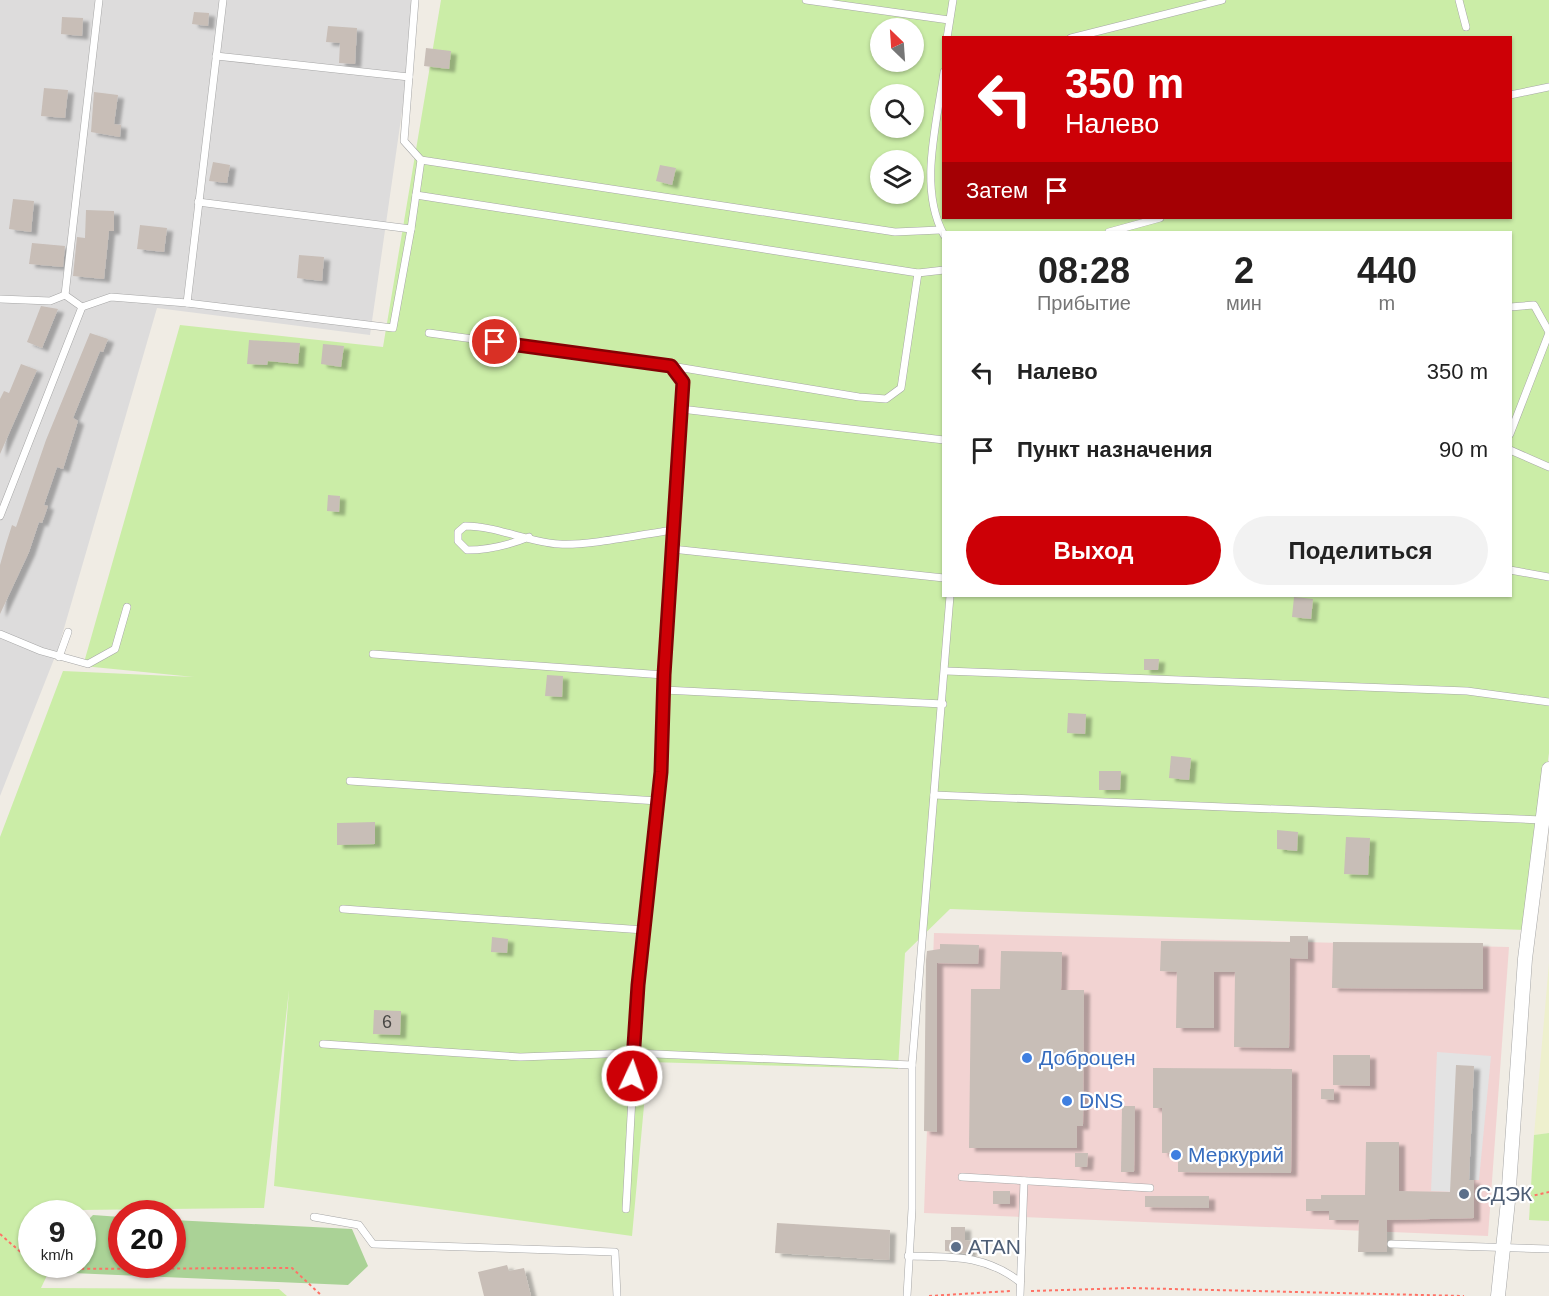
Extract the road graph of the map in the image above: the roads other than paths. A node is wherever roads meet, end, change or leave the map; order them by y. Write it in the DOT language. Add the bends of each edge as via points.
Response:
graph roads {
  1 [pos="99,0"];
  2 [pos="223,0"];
  3 [pos="415,0"];
  4 [pos="806,0"];
  5 [pos="953,0"];
  6 [pos="1222,0"];
  7 [pos="1459,0"];
  8 [pos="949,20"];
  9 [pos="1466,27"];
  10 [pos="947,36"];
  11 [pos="1079,36"];
  12 [pos="216,56"];
  13 [pos="409,77"];
  14 [pos="1549,87"];
  15 [pos="942,88"];
  16 [pos="1512,96"];
  17 [pos="421,160"];
  18 [pos="416,195"];
  19 [pos="198,202"];
  20 [pos="1156,219"];
  21 [pos="411,229"];
  22 [pos="1113,231"];
  23 [pos="942,233"];
  24 [pos="942,270"];
  25 [pos="918,273"];
  26 [pos="65,295"];
  27 [pos="0,299"];
  28 [pos="187,303"];
  29 [pos="82,307"];
  30 [pos="1512,307"];
  31 [pos="429,333"];
  32 [pos="1549,333"];
  33 [pos="671,366"];
  34 [pos="681,409"];
  35 [pos="1512,429"];
  36 [pos="942,440"];
  37 [pos="1512,451"];
  38 [pos="1549,467"];
  39 [pos="0,516"];
  40 [pos="674,530"];
  41 [pos="529,537"];
  42 [pos="672,549"];
  43 [pos="1512,570"];
  44 [pos="1549,577"];
  45 [pos="942,578"];
  46 [pos="950,597"];
  47 [pos="127,607"];
  48 [pos="68,633"];
  49 [pos="0,634"];
  50 [pos="373,654"];
  51 [pos="59,657"];
  52 [pos="946,671"];
  53 [pos="664,675"];
  54 [pos="664,690"];
  55 [pos="1549,702"];
  56 [pos="943,704"];
  57 [pos="1549,770"];
  58 [pos="350,781"];
  59 [pos="934,795"];
  60 [pos="658,801"];
  61 [pos="1542,820"];
  62 [pos="342,909"];
  63 [pos="644,930"];
  64 [pos="323,1044"];
  65 [pos="633,1053"];
  66 [pos="912,1065"];
  67 [pos="962,1177"];
  68 [pos="1024,1181"];
  69 [pos="1150,1188"];
  70 [pos="626,1209"];
  71 [pos="314,1217"];
  72 [pos="1391,1244"];
  73 [pos="1503,1247"];
  74 [pos="1549,1249"];
  75 [pos="908,1256"];
  76 [pos="1020,1282"];
  77 [pos="1020,1294"];
  78 [pos="617,1296"];
  79 [pos="907,1296"];
  80 [pos="1498,1296"];
  1 -- 26 [label="lane"];
  2 -- 12 [label="lane"];
  3 -- 13 [label="lane"];
  4 -- 8 [label="lane"];
  5 -- 8 [label="lane"];
  6 -- 11 [label="lane"];
  7 -- 9 [label="lane"];
  8 -- 10 [label="lane"];
  12 -- 13 [label="lane"];
  12 -- 19 [label="lane"];
  13 -- 17 [label="lane" via="404,141"];
  14 -- 16 [label="lane"];
  15 -- 23 [label="lane" via="930,183 936,221"];
  17 -- 18 [label="lane"];
  17 -- 23 [label="lane" via="895,232"];
  18 -- 21 [label="lane"];
  18 -- 25 [label="lane"];
  19 -- 21 [label="lane"];
  19 -- 28 [label="lane"];
  20 -- 22 [label="lane"];
  21 -- 28 [label="lane" via="393,328"];
  24 -- 25 [label="lane"];
  25 -- 33 [label="lane" via="901,388 886,399"];
  26 -- 27 [label="lane" via="50,301"];
  26 -- 29 [label="lane"];
  28 -- 29 [label="lane" via="111,297"];
  29 -- 39 [label="lane"];
  30 -- 32 [label="lane" via="1534,305"];
  31 -- 33 [label="lane"];
  32 -- 35 [label="lane"];
  33 -- 34 [label="lane" via="683,382"];
  34 -- 36 [label="lane"];
  34 -- 40 [label="lane"];
  37 -- 38 [label="lane"];
  40 -- 41 [label="lane" via="560,544"];
  40 -- 42 [label="lane"];
  41 -- 41 [label="lane" via="465,526 458,532 458,541 467,550 504,546"];
  42 -- 45 [label="lane"];
  42 -- 53 [label="lane"];
  43 -- 44 [label="lane"];
  46 -- 52 [label="lane"];
  47 -- 51 [label="lane" via="115,649 88,664"];
  48 -- 51 [label="lane"];
  49 -- 51 [label="lane"];
  50 -- 53 [label="lane"];
  52 -- 55 [label="lane" via="1467,691"];
  52 -- 56 [label="lane"];
  53 -- 54 [label="lane"];
  54 -- 56 [label="lane"];
  54 -- 60 [label="lane"];
  56 -- 59 [label="lane"];
  57 -- 61 [label="street"];
  58 -- 60 [label="lane"];
  59 -- 61 [label="lane"];
  59 -- 66 [label="lane"];
  60 -- 63 [label="lane"];
  61 -- 73 [label="street" via="1525,959"];
  62 -- 63 [label="lane"];
  63 -- 65 [label="lane"];
  64 -- 65 [label="lane" via="520,1057"];
  65 -- 66 [label="lane"];
  65 -- 70 [label="lane"];
  66 -- 75 [label="lane" via="912,1209"];
  67 -- 68 [label="lane"];
  68 -- 69 [label="lane"];
  68 -- 76 [label="lane"];
  71 -- 78 [label="lane" via="359,1226 373,1244 615,1252"];
  72 -- 73 [label="lane"];
  73 -- 74 [label="lane"];
  73 -- 80 [label="street"];
  75 -- 76 [label="lane" via="974,1258 1003,1269"];
  75 -- 79 [label="lane"];
  76 -- 77 [label="lane"];
}
